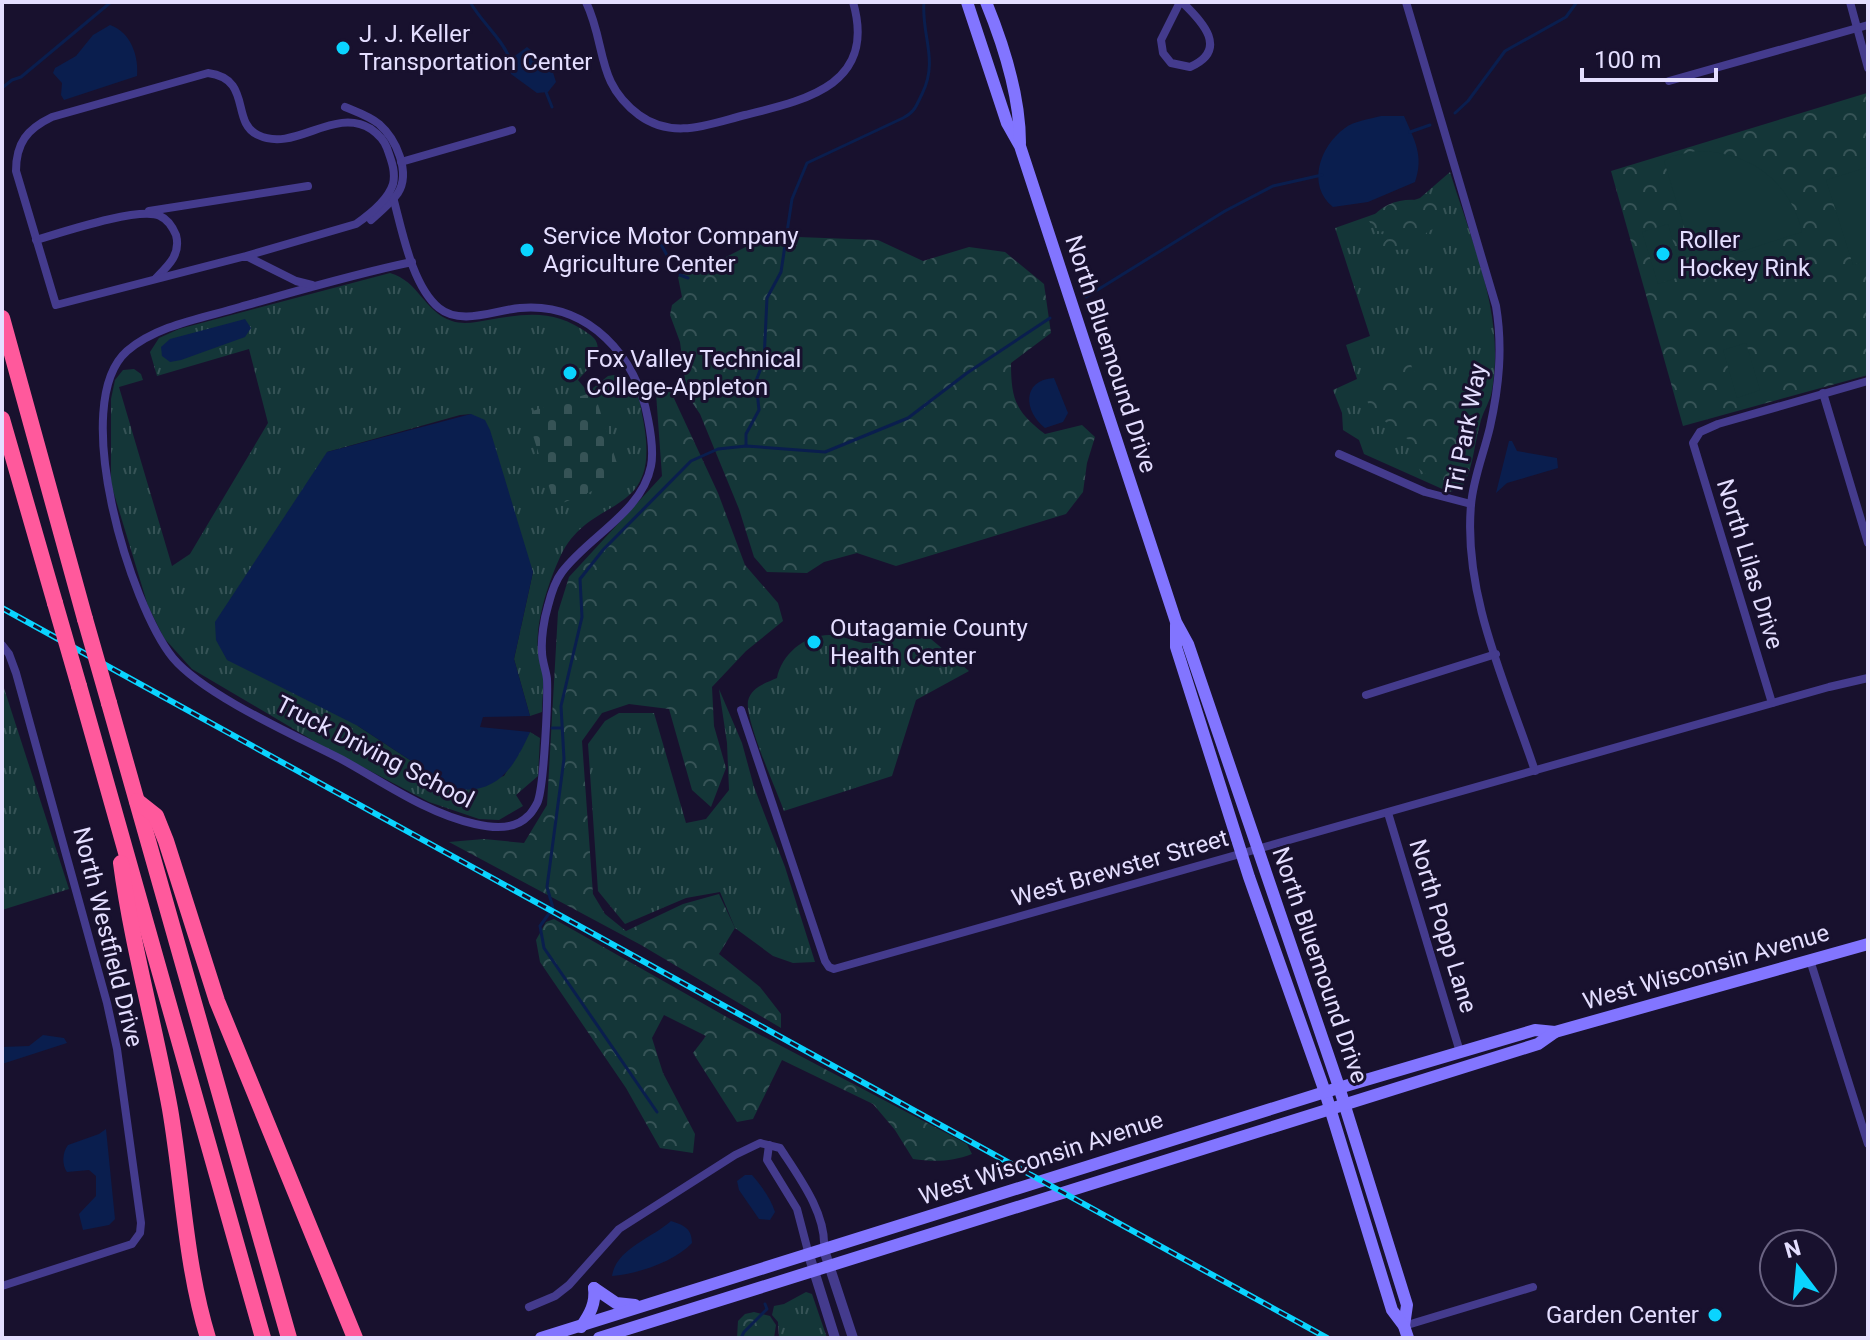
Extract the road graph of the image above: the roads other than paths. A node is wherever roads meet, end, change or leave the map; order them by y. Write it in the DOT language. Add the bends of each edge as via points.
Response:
graph roads {
  1 [pos="586,2"];
  2 [pos="855,2"];
  3 [pos="967,2"];
  4 [pos="986,2"];
  5 [pos="1181,2"];
  6 [pos="1406,2"];
  7 [pos="1850,2"];
  8 [pos="1868,25"];
  9 [pos="1856,28"];
  10 [pos="1868,68"];
  11 [pos="1669,81"];
  12 [pos="345,107"];
  13 [pos="512,130"];
  14 [pos="1020,146"];
  15 [pos="401,162"];
  16 [pos="308,186"];
  17 [pos="393,197"];
  18 [pos="121,217"];
  19 [pos="371,220"];
  20 [pos="36,240"];
  21 [pos="246,256"];
  22 [pos="412,262"];
  23 [pos="154,281"];
  24 [pos="315,286"];
  25 [pos="2,318"];
  26 [pos="1868,381"];
  27 [pos="1823,393"];
  28 [pos="2,419"];
  29 [pos="1339,454"];
  30 [pos="1471,504"];
  31 [pos="1868,543"];
  32 [pos="1176,622"];
  33 [pos="2,645"];
  34 [pos="1496,654"];
  35 [pos="1868,678"];
  36 [pos="1366,695"];
  37 [pos="1772,703"];
  38 [pos="741,710"];
  39 [pos="1535,771"];
  40 [pos="137,801"];
  41 [pos="113,805"];
  42 [pos="1388,813"];
  43 [pos="1258,850"];
  44 [pos="1242,854"];
  45 [pos="1868,944"];
  46 [pos="1810,960"];
  47 [pos="1555,1032"];
  48 [pos="1460,1052"];
  49 [pos="1339,1087"];
  50 [pos="1325,1092"];
  51 [pos="1344,1104"];
  52 [pos="1329,1109"];
  53 [pos="1868,1144"];
  54 [pos="769,1145"];
  55 [pos="824,1250"];
  56 [pos="809,1255"];
  57 [pos="829,1266"];
  58 [pos="814,1271"];
  59 [pos="579,1274"];
  60 [pos="2,1286"];
  61 [pos="1533,1287"];
  62 [pos="594,1288"];
  63 [pos="658,1302"];
  64 [pos="529,1307"];
  65 [pos="581,1327"];
  66 [pos="1406,1332"];
  67 [pos="208,1338"];
  68 [pos="263,1338"];
  69 [pos="289,1338"];
  70 [pos="355,1338"];
  71 [pos="541,1338"];
  72 [pos="599,1338"];
  73 [pos="835,1338"];
  74 [pos="853,1338"];
  1 -- 2 [label="street" via="615,92 641,117 682,130 799,102 825,90 851,59 857,40"];
  3 -- 14 [label="main road, North Bluemound Drive" via="1007,123"];
  4 -- 14 [label="main road, North Bluemound Drive" via="1008,68 1020,119"];
  5 -- 5 [label="street" via="1161,47 1171,63 1190,67 1206,57 1210,37"];
  6 -- 30 [label="street, Tri Park Way" via="1500,328 1497,395"];
  7 -- 9 [label="street"];
  8 -- 9 [label="street"];
  9 -- 10 [label="street"];
  9 -- 11 [label="street"];
  12 -- 15 [label="street" via="378,124"];
  13 -- 15 [label="street"];
  14 -- 32 [label="main road, North Bluemound Drive"];
  15 -- 17 [label="street, Truck Driving School" via="403,177"];
  16 -- 18 [label="street"];
  17 -- 19 [label="street"];
  17 -- 22 [label="street, Truck Driving School"];
  18 -- 20 [label="street"];
  18 -- 23 [label="street" via="160,216 173,229 176,254"];
  20 -- 21 [label="street" via="16,171 21,140 30,130 52,117 200,74 229,81 237,90 246,124 261,137 285,138 347,122 373,130 385,142 393,180 366,218"];
  20 -- 23 [label="street" via="56,305"];
  21 -- 23 [label="street"];
  21 -- 24 [label="street"];
  22 -- 24 [label="street, Truck Driving School"];
  22 -- 24 [label="street, Truck Driving School" via="430,300 451,315 537,307 578,319 611,342 627,361 647,415 652,460 642,489 562,572 546,610 539,798 525,820 509,826 470,823 435,810 194,678 173,658 145,610 106,485 104,418 117,362 159,332"];
  25 -- 40 [label="highway, bridge"];
  26 -- 27 [label="street"];
  27 -- 31 [label="street"];
  27 -- 37 [label="street, North Lilas Drive" via="1706,428 1696,437 1694,451"];
  28 -- 41 [label="highway, bridge"];
  29 -- 30 [label="street" via="1425,492"];
  30 -- 34 [label="street, Tri Park Way" via="1475,580"];
  32 -- 43 [label="main road, North Bluemound Drive"];
  32 -- 44 [label="main road, North Bluemound Drive" via="1176,647"];
  33 -- 60 [label="street, North Westfield Drive" via="16,673 117,1049 141,1223 132,1244"];
  34 -- 36 [label="street"];
  34 -- 39 [label="street, Tri Park Way"];
  35 -- 37 [label="street, West Brewster Street"];
  37 -- 39 [label="street, West Brewster Street"];
  38 -- 44 [label="street, West Brewster Street" via="829,967"];
  39 -- 42 [label="street, West Brewster Street"];
  40 -- 69 [label="highway"];
  40 -- 70 [label="highway" via="156,816 217,1001"];
  41 -- 67 [label="highway" via="128,920 170,1112 198,1305"];
  41 -- 68 [label="highway"];
  42 -- 43 [label="street, West Brewster Street"];
  42 -- 48 [label="street, North Popp Lane"];
  43 -- 44 [label="street, West Brewster Street"];
  43 -- 49 [label="main road, North Bluemound Drive"];
  44 -- 50 [label="main road, North Bluemound Drive"];
  45 -- 46 [label="main road, West Wisconsin Avenue"];
  46 -- 47 [label="main road, West Wisconsin Avenue"];
  46 -- 53 [label="street"];
  47 -- 48 [label="main road, West Wisconsin Avenue" via="1535,1030"];
  47 -- 51 [label="main road, West Wisconsin Avenue" via="1538,1044"];
  48 -- 49 [label="main road, West Wisconsin Avenue"];
  49 -- 50 [label="main road, West Wisconsin Avenue"];
  49 -- 51 [label="main road, North Bluemound Drive"];
  50 -- 52 [label="main road, North Bluemound Drive"];
  50 -- 55 [label="main road, West Wisconsin Avenue"];
  51 -- 52 [label="main road, West Wisconsin Avenue"];
  51 -- 66 [label="main road, North Bluemound Drive" via="1407,1305"];
  52 -- 57 [label="main road, West Wisconsin Avenue"];
  52 -- 66 [label="main road, North Bluemound Drive" via="1392,1310"];
  54 -- 55 [label="street" via="780,1148 806,1190 826,1234"];
  54 -- 56 [label="street" via="767,1160 797,1209"];
  54 -- 59 [label="street" via="753,1145 637,1217 607,1239"];
  55 -- 56 [label="main road, West Wisconsin Avenue"];
  55 -- 57 [label="street"];
  56 -- 58 [label="street"];
  56 -- 63 [label="main road, West Wisconsin Avenue"];
  57 -- 58 [label="main road, West Wisconsin Avenue"];
  57 -- 74 [label="street"];
  58 -- 72 [label="main road, West Wisconsin Avenue"];
  58 -- 73 [label="street"];
  59 -- 62 [label="street"];
  59 -- 64 [label="street" via="555,1296"];
  61 -- 66 [label="street"];
  62 -- 63 [label="main road" via="623,1305"];
  62 -- 65 [label="main road" via="591,1311"];
  63 -- 65 [label="main road, West Wisconsin Avenue"];
  65 -- 71 [label="main road, West Wisconsin Avenue"];
}
